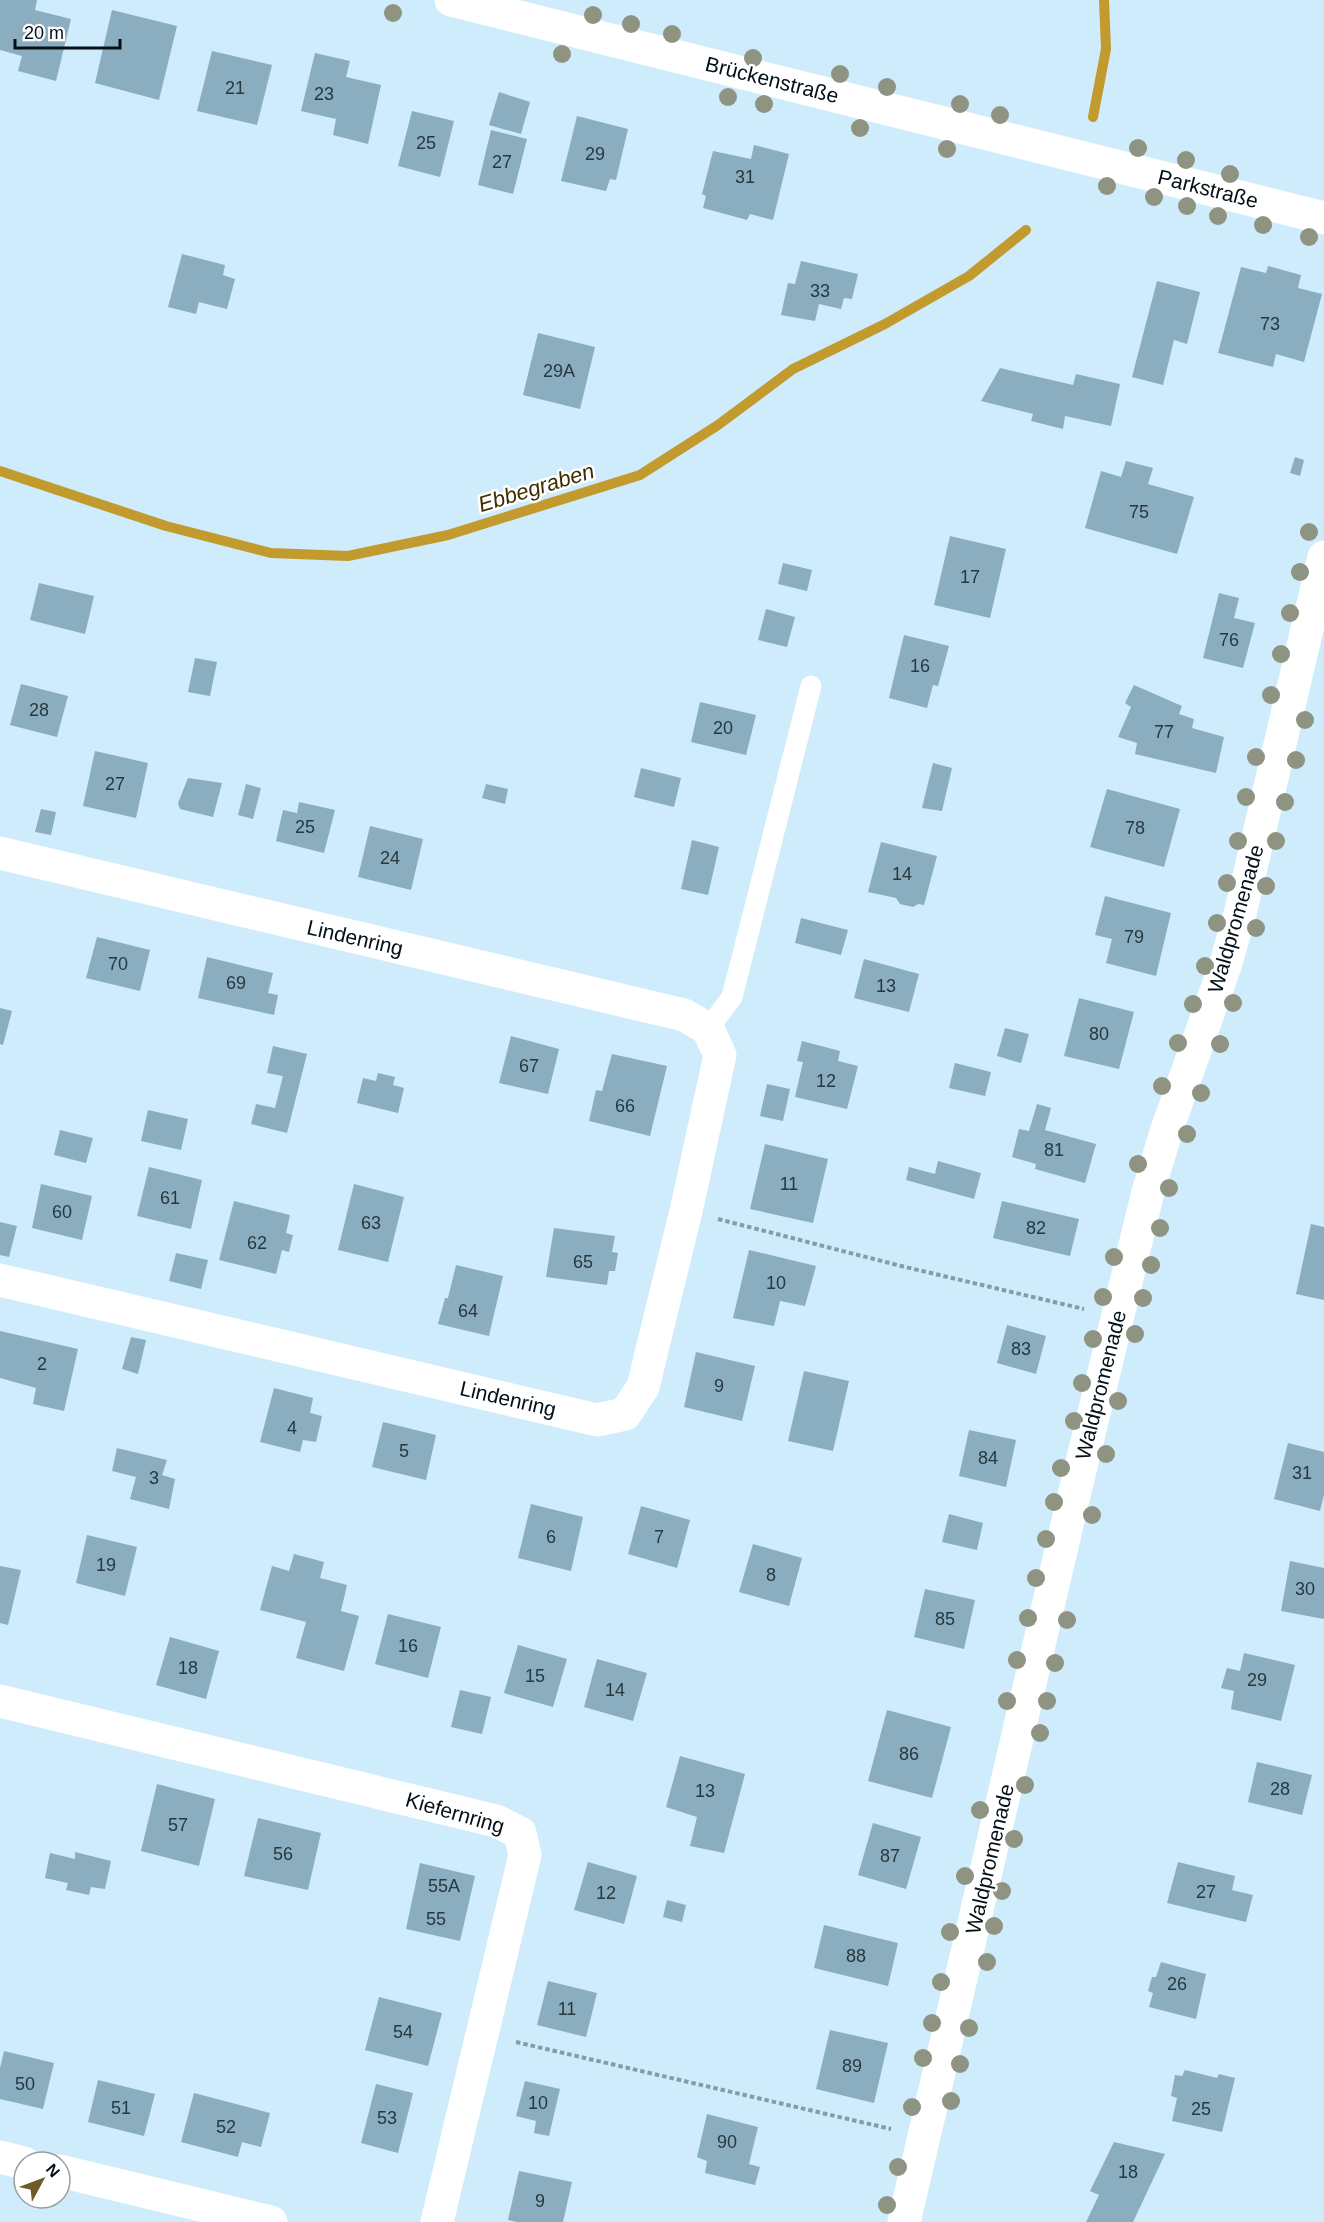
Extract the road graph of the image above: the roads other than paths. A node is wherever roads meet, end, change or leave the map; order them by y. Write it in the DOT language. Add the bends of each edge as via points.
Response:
graph roads {
  1 [pos="452,0"];
  2 [pos="1093,160"];
  3 [pos="1324,218"];
  4 [pos="1324,557"];
  5 [pos="811,686"];
  6 [pos="0,853"];
  7 [pos="708,1029"];
  8 [pos="0,1280"];
  9 [pos="0,1701"];
  10 [pos="72,2174"];
  11 [pos="271,2222"];
  12 [pos="437,2222"];
  13 [pos="904,2222"];
  1 -- 2 [label="street, Brückenstraße"];
  2 -- 3 [label="street, Parkstraße"];
  4 -- 13 [label="street, Waldpromenade" via="1241,910 1148,1192"];
  5 -- 7 [label="lane" via="732,997"];
  6 -- 7 [label="street, Lindenring" via="684,1015"];
  7 -- 8 [label="street, Lindenring" via="720,1056 643,1386 625,1414 597,1420"];
  9 -- 12 [label="street, Kiefernring" via="496,1821 520,1833 525,1855"];
  10 -- 11 [label="street"];
}
